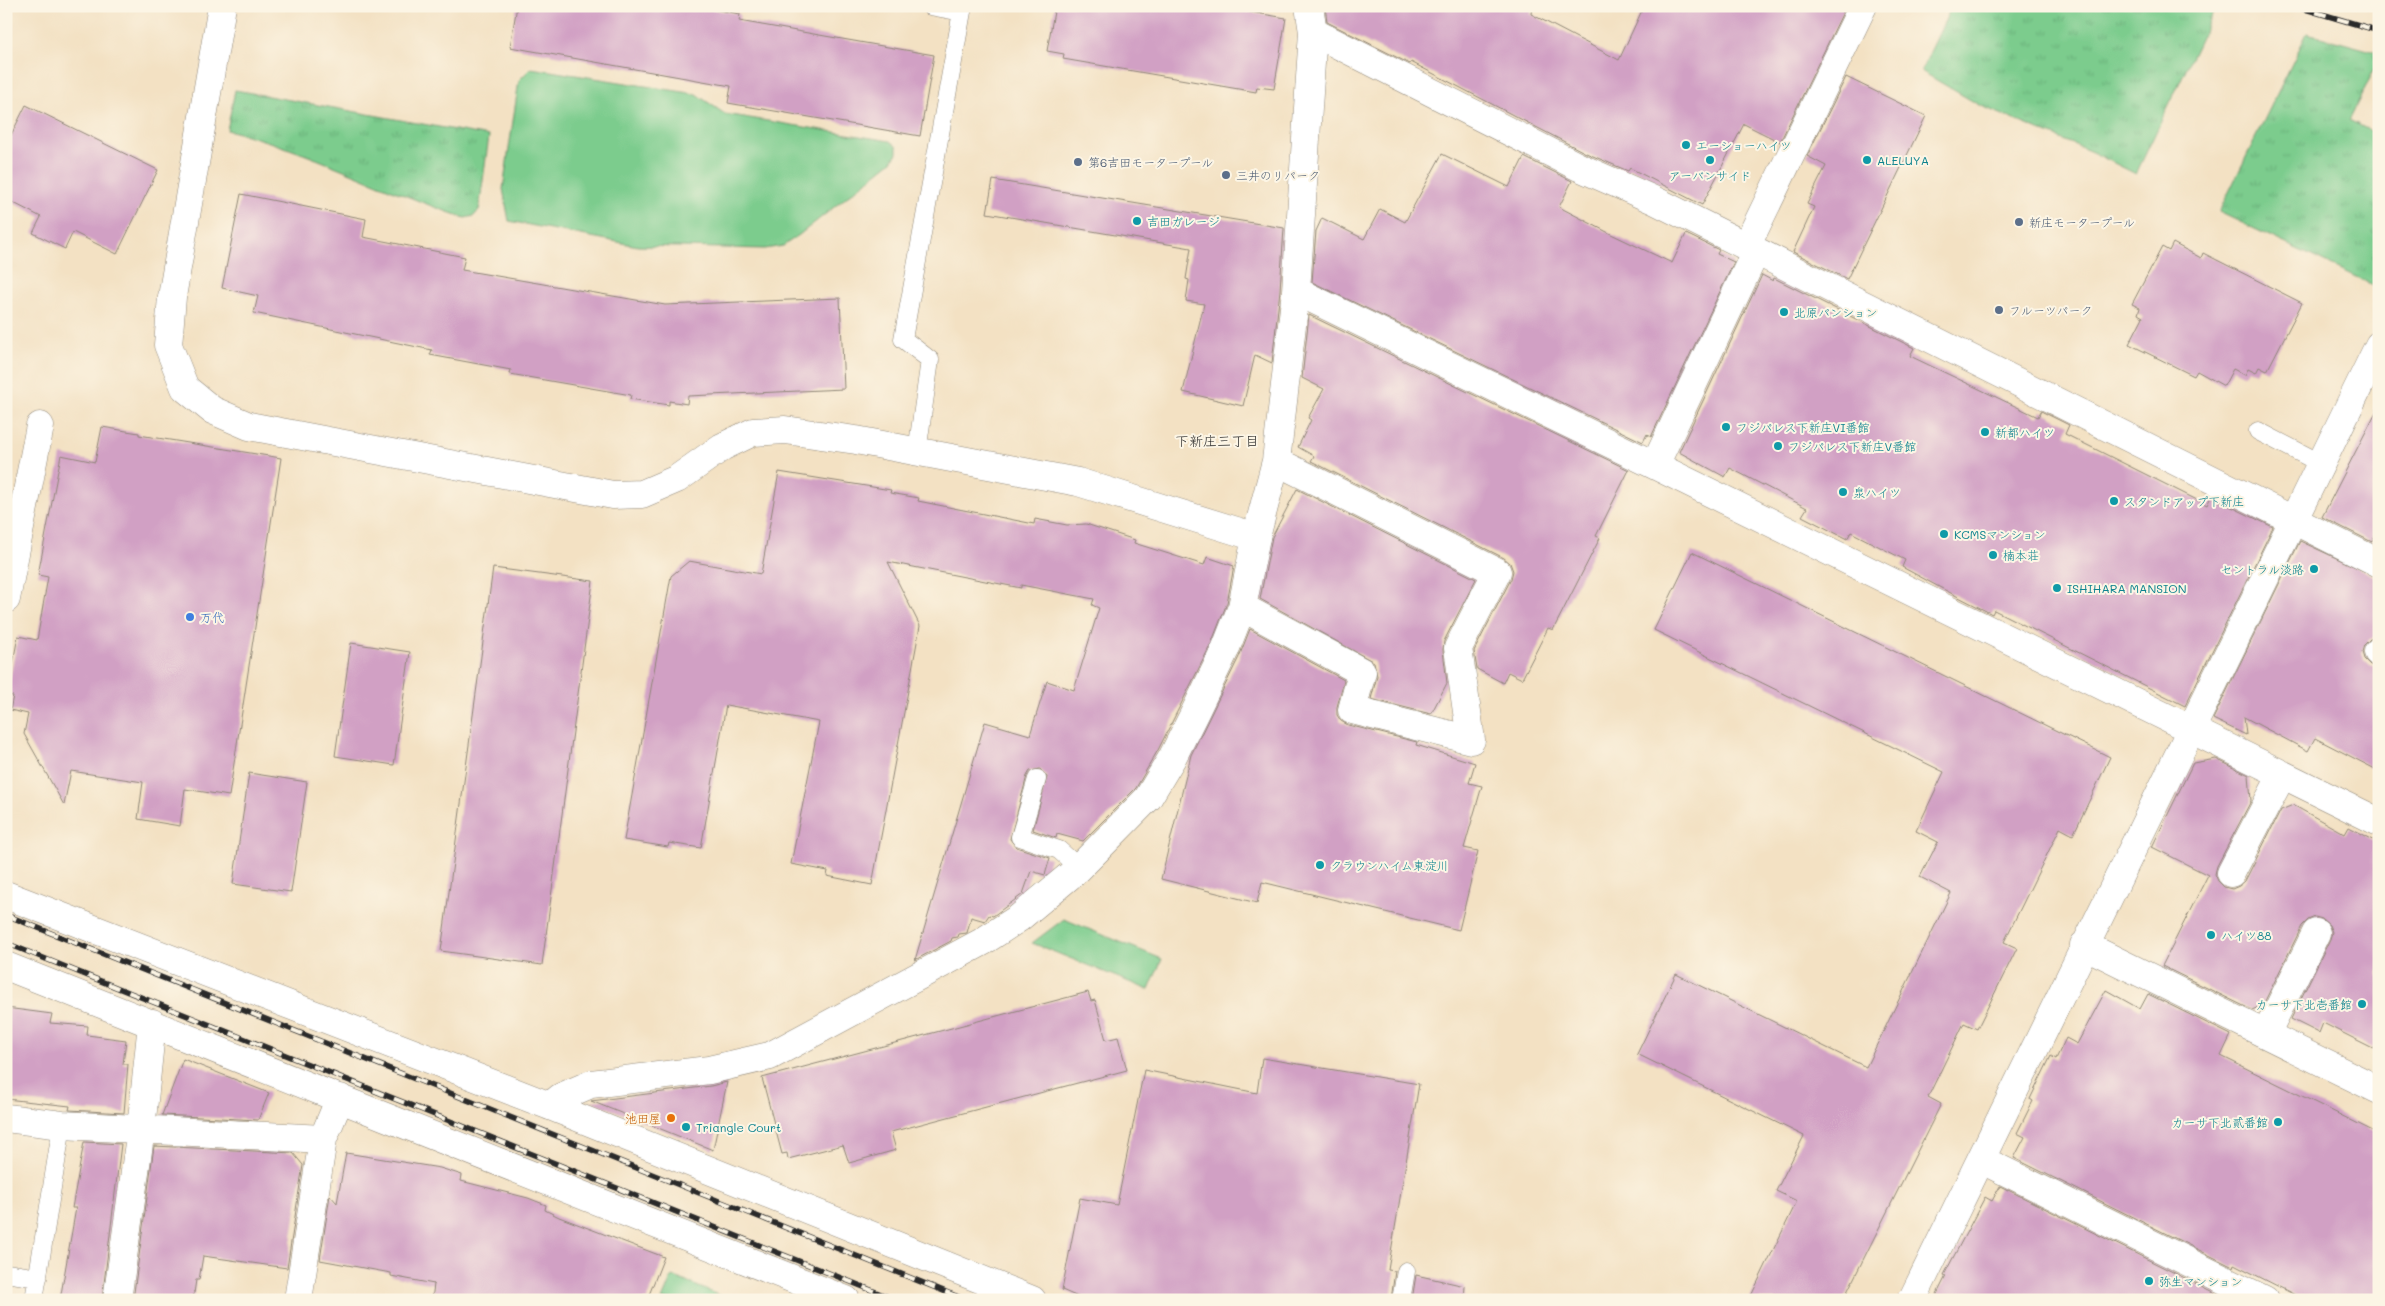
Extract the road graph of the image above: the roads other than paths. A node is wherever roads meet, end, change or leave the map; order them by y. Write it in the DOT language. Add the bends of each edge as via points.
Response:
graph roads {
  1 [pos="222,6"];
  2 [pos="930,6"];
  3 [pos="1863,6"];
  4 [pos="962,9"];
  5 [pos="1311,19"];
  6 [pos="1751,249"];
  7 [pos="1296,291"];
  8 [pos="2379,345"];
  9 [pos="40,426"];
  10 [pos="2258,431"];
  11 [pos="917,452"];
  12 [pos="1276,461"];
  13 [pos="2320,463"];
  14 [pos="1655,465"];
  15 [pos="2292,521"];
  16 [pos="1256,537"];
  17 [pos="2379,563"];
  18 [pos="6,600"];
  19 [pos="1242,607"];
  20 [pos="2189,730"];
  21 [pos="2282,775"];
  22 [pos="1037,779"];
  23 [pos="2379,822"];
  24 [pos="1079,868"];
  25 [pos="2231,873"];
  26 [pos="6,895"];
  27 [pos="2316,932"];
  28 [pos="2084,945"];
  29 [pos="6,966"];
  30 [pos="152,1023"];
  31 [pos="2266,1034"];
  32 [pos="2379,1090"];
  33 [pos="340,1098"];
  34 [pos="550,1106"];
  35 [pos="6,1118"];
  36 [pos="62,1125"];
  37 [pos="141,1129"];
  38 [pos="323,1139"];
  39 [pos="1982,1160"];
  40 [pos="1406,1271"];
  41 [pos="6,1273"];
  42 [pos="38,1278"];
  43 [pos="34,1300"];
  44 [pos="117,1300"];
  45 [pos="298,1300"];
  46 [pos="846,1300"];
  47 [pos="1032,1300"];
  48 [pos="1401,1300"];
  49 [pos="1912,1300"];
  50 [pos="2265,1300"];
  1 -- 11 [label="street" via="172,297 168,345 185,388 212,410 249,426 613,495 642,494 677,479 722,448 753,432 785,430"];
  2 -- 4 [label="lane"];
  3 -- 6 [label="street"];
  4 -- 11 [label="lane" via="903,339 930,360"];
  5 -- 6 [label="street" via="1579,167"];
  5 -- 7 [label="street"];
  6 -- 14 [label="street"];
  6 -- 15 [label="street"];
  7 -- 12 [label="street"];
  7 -- 14 [label="street"];
  8 -- 13 [label="street"];
  9 -- 18 [label="street"];
  10 -- 13 [label="lane"];
  11 -- 16 [label="street" via="1078,482"];
  12 -- 16 [label="street"];
  12 -- 19 [label="street" via="1497,572 1458,648 1471,740 1352,710 1362,672"];
  13 -- 15 [label="street"];
  14 -- 20 [label="street"];
  15 -- 17 [label="street"];
  15 -- 20 [label="street"];
  16 -- 19 [label="street"];
  19 -- 24 [label="street" via="1195,712 1148,798"];
  20 -- 21 [label="street"];
  20 -- 28 [label="street"];
  21 -- 23 [label="street"];
  21 -- 25 [label="street"];
  22 -- 24 [label="lane" via="1020,837 1058,850"];
  24 -- 34 [label="street" via="1019,918 982,942 770,1056 709,1070 591,1084 561,1097"];
  26 -- 34 [label="street"];
  27 -- 31 [label="street"];
  28 -- 31 [label="street"];
  28 -- 39 [label="street"];
  29 -- 30 [label="street"];
  30 -- 33 [label="street"];
  30 -- 37 [label="street"];
  31 -- 32 [label="street"];
  33 -- 38 [label="street"];
  33 -- 46 [label="street"];
  34 -- 47 [label="street"];
  35 -- 36 [label="street"];
  36 -- 37 [label="street"];
  36 -- 42 [label="lane"];
  37 -- 38 [label="street"];
  37 -- 44 [label="street"];
  38 -- 45 [label="street"];
  39 -- 49 [label="street"];
  39 -- 50 [label="street"];
  40 -- 48 [label="lane"];
  41 -- 42 [label="lane"];
  42 -- 43 [label="lane"];
}
